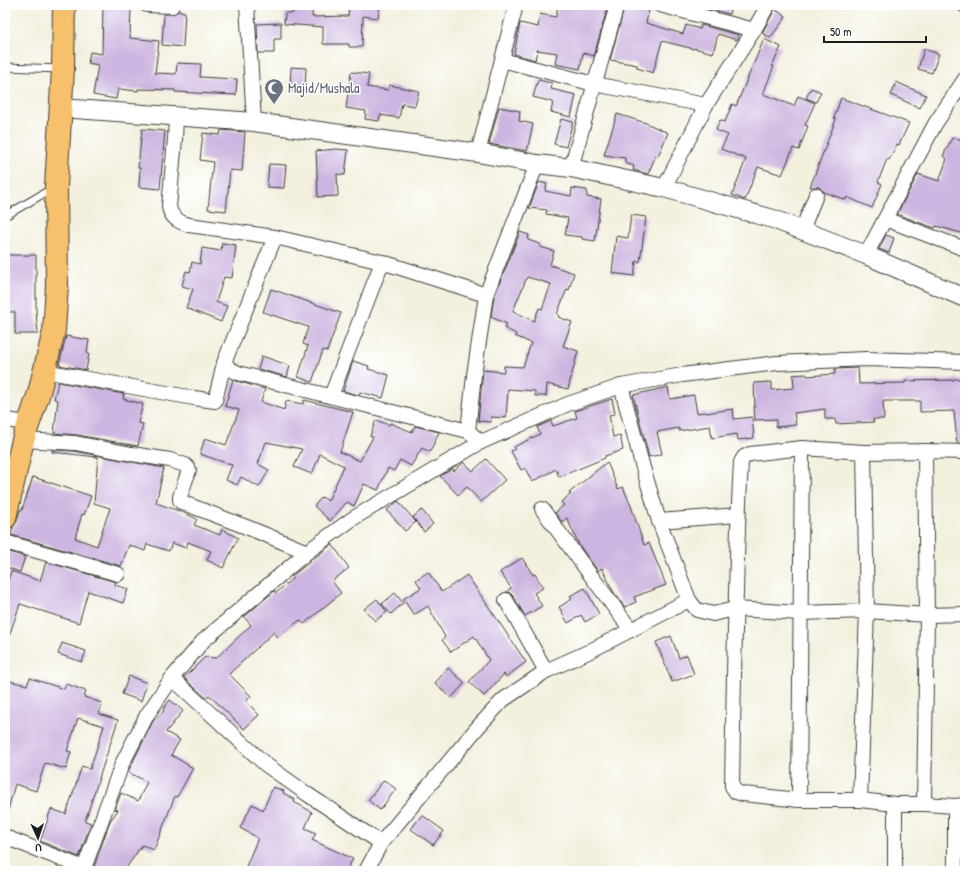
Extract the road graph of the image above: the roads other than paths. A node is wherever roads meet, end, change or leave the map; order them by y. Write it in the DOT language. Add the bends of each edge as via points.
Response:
graph roads {
  1 [pos="64,5"];
  2 [pos="147,5"];
  3 [pos="247,5"];
  4 [pos="516,5"];
  5 [pos="617,5"];
  6 [pos="660,5"];
  7 [pos="768,5"];
  8 [pos="172,6"];
  9 [pos="754,30"];
  10 [pos="502,60"];
  11 [pos="5,66"];
  12 [pos="63,69"];
  13 [pos="965,79"];
  14 [pos="594,84"];
  15 [pos="706,105"];
  16 [pos="62,108"];
  17 [pos="176,116"];
  18 [pos="254,122"];
  19 [pos="478,153"];
  20 [pos="537,164"];
  21 [pos="571,168"];
  22 [pos="56,186"];
  23 [pos="664,188"];
  24 [pos="816,195"];
  25 [pos="5,216"];
  26 [pos="885,219"];
  27 [pos="802,230"];
  28 [pos="275,237"];
  29 [pos="965,249"];
  30 [pos="866,255"];
  31 [pos="382,262"];
  32 [pos="486,294"];
  33 [pos="965,298"];
  34 [pos="965,362"];
  35 [pos="224,363"];
  36 [pos="44,371"];
  37 [pos="621,386"];
  38 [pos="330,396"];
  39 [pos="5,420"];
  40 [pos="26,431"];
  41 [pos="468,431"];
  42 [pos="481,442"];
  43 [pos="802,448"];
  44 [pos="925,451"];
  45 [pos="864,452"];
  46 [pos="965,452"];
  47 [pos="542,509"];
  48 [pos="738,515"];
  49 [pos="5,518"];
  50 [pos="659,521"];
  51 [pos="5,542"];
  52 [pos="306,552"];
  53 [pos="118,574"];
  54 [pos="506,600"];
  55 [pos="690,600"];
  56 [pos="735,609"];
  57 [pos="867,611"];
  58 [pos="800,613"];
  59 [pos="965,614"];
  60 [pos="927,615"];
  61 [pos="630,630"];
  62 [pos="546,671"];
  63 [pos="172,678"];
  64 [pos="799,800"];
  65 [pos="860,800"];
  66 [pos="895,804"];
  67 [pos="924,804"];
  68 [pos="960,806"];
  69 [pos="5,837"];
  70 [pos="380,843"];
  71 [pos="84,869"];
  72 [pos="366,871"];
  73 [pos="895,871"];
  74 [pos="955,871"];
  1 -- 12 [label="main road"];
  2 -- 8 [label="street"];
  3 -- 18 [label="street"];
  4 -- 10 [label="street"];
  5 -- 14 [label="street"];
  6 -- 9 [label="street"];
  7 -- 9 [label="street"];
  9 -- 15 [label="street"];
  10 -- 14 [label="street"];
  10 -- 19 [label="street"];
  11 -- 12 [label="lane"];
  12 -- 16 [label="main road"];
  13 -- 26 [label="street" via="935,124"];
  14 -- 15 [label="street"];
  14 -- 21 [label="street"];
  15 -- 23 [label="street"];
  16 -- 17 [label="street"];
  16 -- 22 [label="main road"];
  17 -- 18 [label="street"];
  17 -- 28 [label="street" via="169,207 173,217 189,225"];
  18 -- 19 [label="street"];
  19 -- 20 [label="street"];
  20 -- 21 [label="street"];
  20 -- 32 [label="street"];
  21 -- 23 [label="street"];
  22 -- 25 [label="lane"];
  22 -- 36 [label="main road" via="57,286 54,331"];
  23 -- 27 [label="street" via="773,219"];
  24 -- 27 [label="street"];
  26 -- 29 [label="street"];
  26 -- 30 [label="street"];
  27 -- 30 [label="street"];
  28 -- 31 [label="street"];
  28 -- 35 [label="street"];
  30 -- 33 [label="street"];
  31 -- 32 [label="street"];
  31 -- 38 [label="street"];
  32 -- 41 [label="street"];
  34 -- 37 [label="street" via="866,359 778,362"];
  35 -- 36 [label="street" via="215,400"];
  35 -- 38 [label="street" via="238,373"];
  36 -- 40 [label="main road"];
  37 -- 42 [label="street" via="568,404"];
  37 -- 50 [label="street"];
  38 -- 41 [label="street"];
  39 -- 40 [label="street"];
  40 -- 49 [label="main road"];
  40 -- 52 [label="street" via="185,465 189,470 180,497 181,502"];
  41 -- 42 [label="street"];
  42 -- 52 [label="street" via="352,519"];
  43 -- 45 [label="street"];
  43 -- 48 [label="street" via="750,454 744,457 741,462"];
  43 -- 58 [label="street"];
  44 -- 45 [label="street"];
  44 -- 46 [label="street"];
  44 -- 60 [label="street"];
  45 -- 57 [label="street"];
  47 -- 61 [label="street"];
  48 -- 50 [label="street"];
  48 -- 56 [label="street"];
  50 -- 55 [label="street"];
  51 -- 53 [label="street"];
  52 -- 63 [label="street" via="203,641"];
  54 -- 62 [label="street"];
  55 -- 56 [label="street" via="697,610 712,614"];
  55 -- 61 [label="street"];
  56 -- 58 [label="street"];
  56 -- 64 [label="street" via="732,786 736,792 743,794"];
  57 -- 58 [label="street"];
  57 -- 60 [label="street"];
  57 -- 65 [label="street"];
  58 -- 64 [label="street"];
  59 -- 60 [label="street"];
  60 -- 67 [label="street"];
  61 -- 62 [label="street"];
  62 -- 70 [label="street" via="503,700"];
  63 -- 70 [label="street" via="265,764"];
  63 -- 71 [label="street" via="147,715 122,764"];
  64 -- 65 [label="street"];
  65 -- 66 [label="street"];
  66 -- 67 [label="street"];
  66 -- 73 [label="street"];
  67 -- 68 [label="street"];
  68 -- 74 [label="street"];
  69 -- 71 [label="street"];
  70 -- 72 [label="street"];
}
